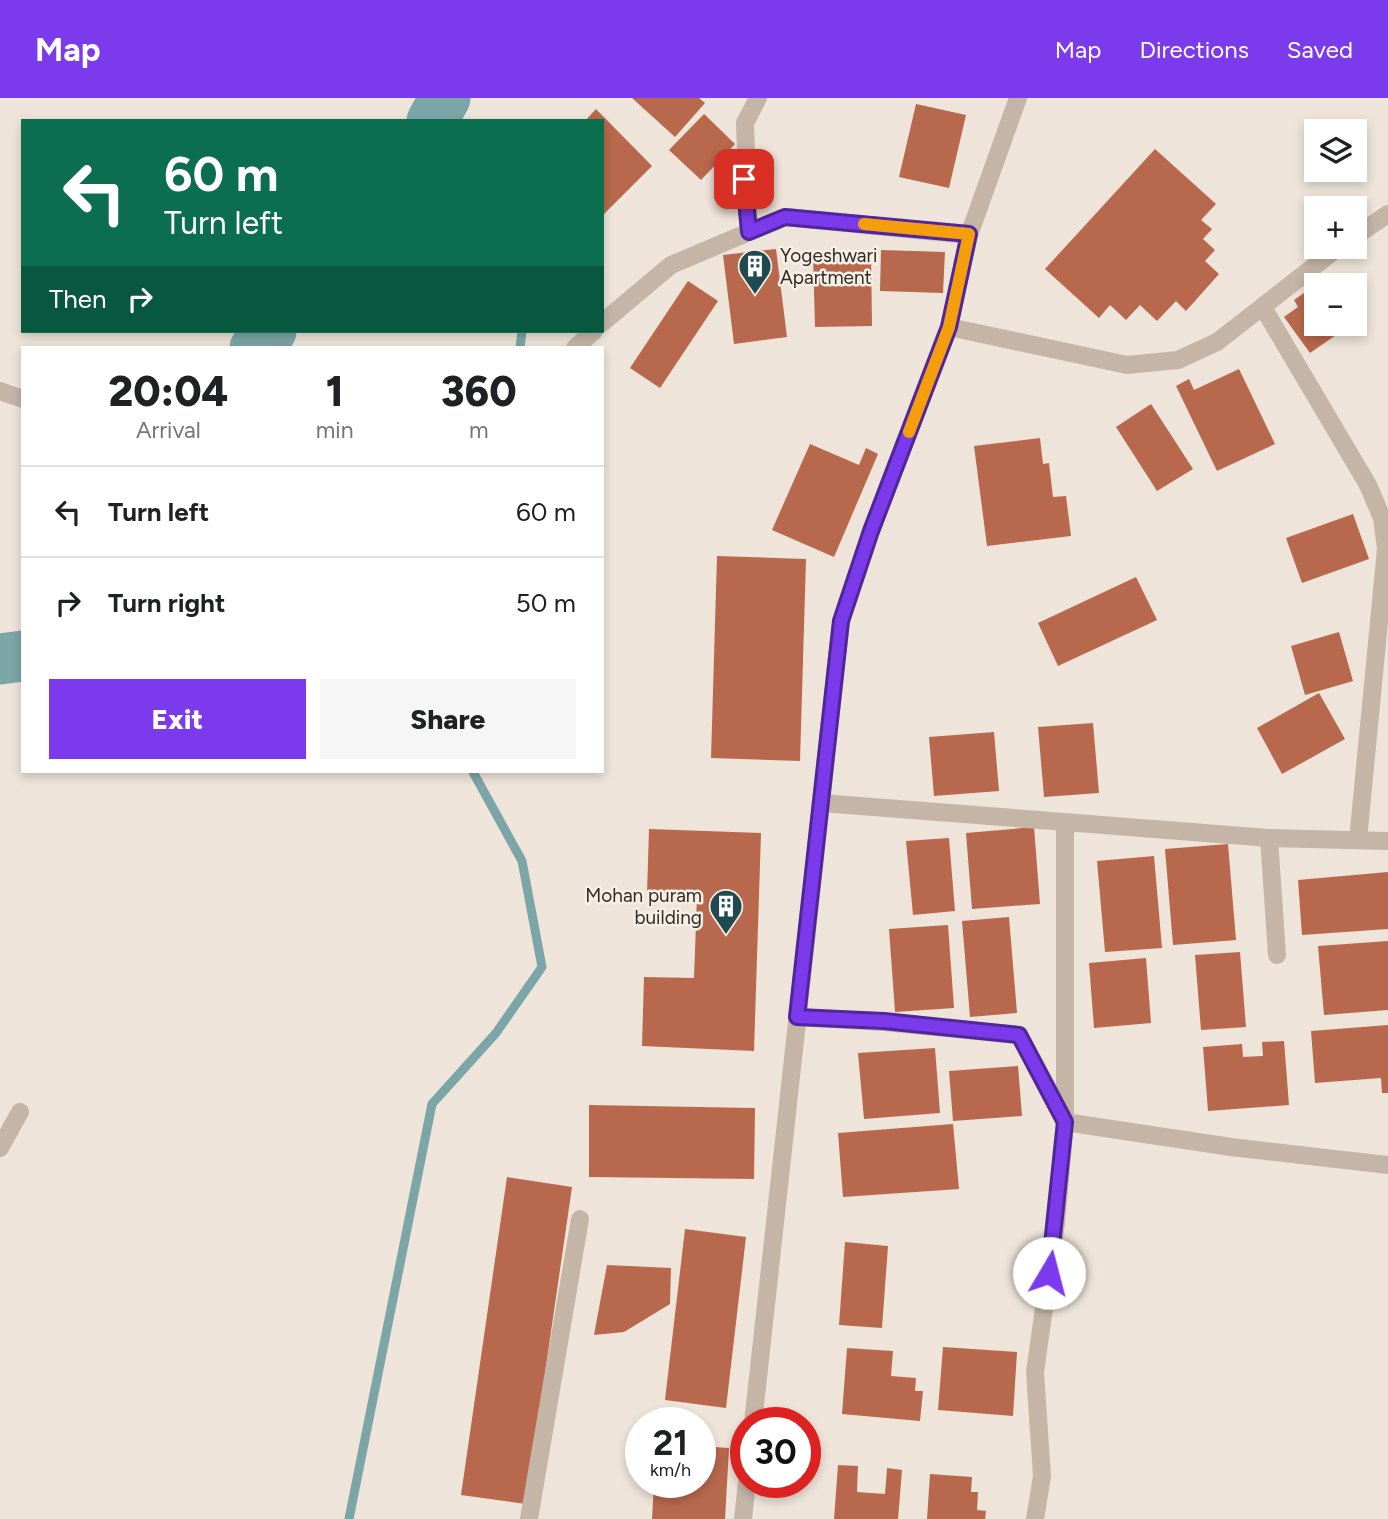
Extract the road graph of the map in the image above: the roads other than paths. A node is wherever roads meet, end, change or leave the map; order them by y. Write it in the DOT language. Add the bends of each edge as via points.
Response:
graph roads {
  1 [pos="758,98"];
  2 [pos="1018,98"];
  3 [pos="1388,214"];
  4 [pos="1367,228"];
  5 [pos="749,232"];
  6 [pos="969,234"];
  7 [pos="1321,259"];
  8 [pos="1264,309"];
  9 [pos="604,321"];
  10 [pos="949,327"];
  11 [pos="0,391"];
  12 [pos="21,397"];
  13 [pos="1385,518"];
  14 [pos="822,803"];
  15 [pos="1065,821"];
  16 [pos="1269,838"];
  17 [pos="1358,840"];
  18 [pos="1388,841"];
  19 [pos="1277,955"];
  20 [pos="797,1017"];
  21 [pos="20,1112"];
  22 [pos="1065,1122"];
  23 [pos="0,1148"];
  24 [pos="1388,1165"];
  25 [pos="580,1219"];
  26 [pos="755,1407"];
  27 [pos="745,1498"];
  28 [pos="529,1519"];
  29 [pos="743,1519"];
  30 [pos="1035,1519"];
  1 -- 5 [label="street" via="745,123"];
  2 -- 6 [label="street"];
  3 -- 4 [label="street"];
  5 -- 6 [label="street" via="785,217"];
  5 -- 9 [label="street" via="671,265"];
  6 -- 10 [label="street"];
  7 -- 8 [label="street"];
  8 -- 10 [label="street" via="1217,342 1178,360 1127,365"];
  8 -- 13 [label="street"];
  10 -- 14 [label="street" via="841,621"];
  11 -- 12 [label="street"];
  13 -- 17 [label="street" via="1386,549"];
  14 -- 15 [label="street"];
  14 -- 20 [label="street"];
  15 -- 16 [label="street"];
  15 -- 22 [label="street"];
  16 -- 17 [label="street"];
  16 -- 19 [label="street"];
  17 -- 18 [label="street"];
  20 -- 22 [label="street" via="1019,1035"];
  20 -- 26 [label="street"];
  21 -- 23 [label="street"];
  22 -- 24 [label="street"];
  22 -- 30 [label="street" via="1035,1372 1042,1476"];
  25 -- 28 [label="street"];
  27 -- 29 [label="street"];
}
